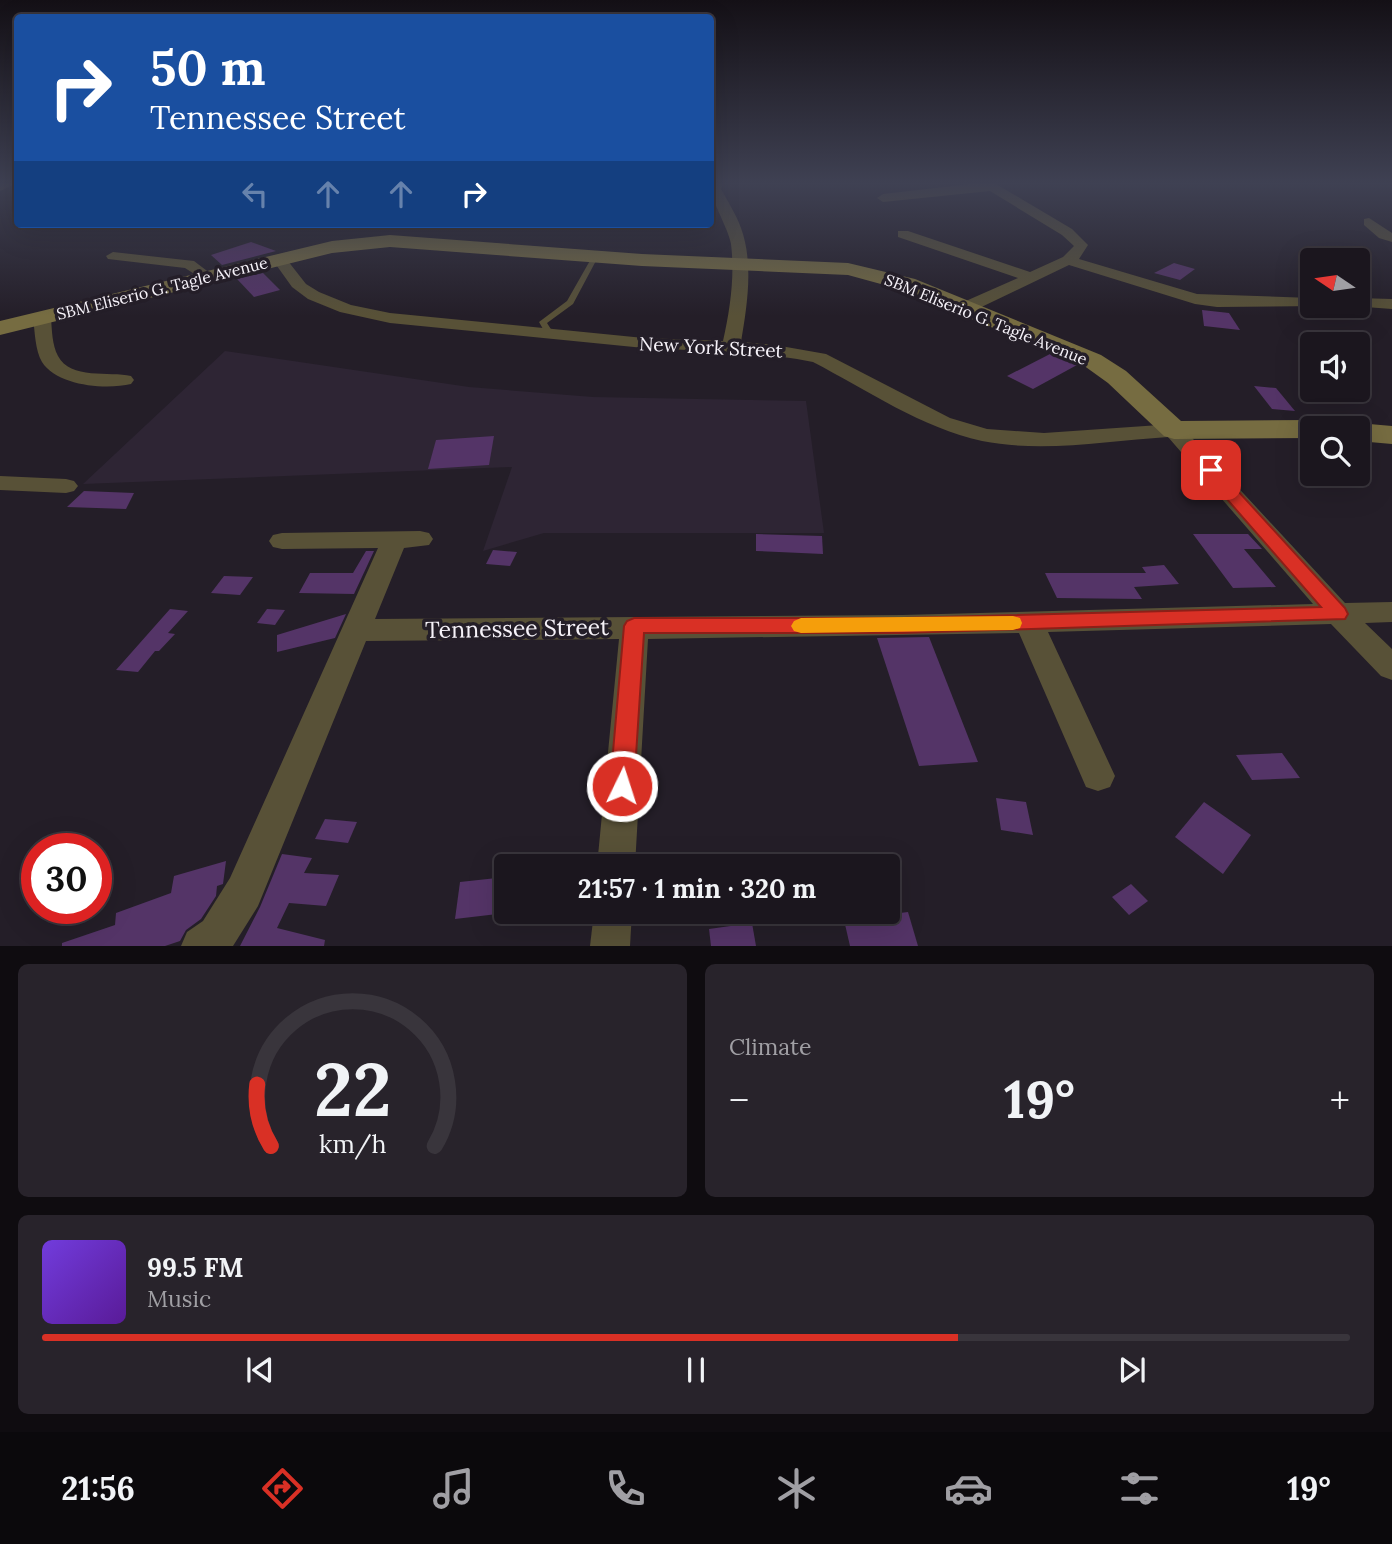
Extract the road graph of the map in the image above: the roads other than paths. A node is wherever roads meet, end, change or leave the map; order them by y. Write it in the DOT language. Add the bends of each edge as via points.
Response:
graph roads {
  1 [pos="733,227"];
  2 [pos="1057,227"];
  3 [pos="1375,227"];
  4 [pos="903,234"];
  5 [pos="1392,238"];
  6 [pos="113,256"];
  7 [pos="595,257"];
  8 [pos="279,259"];
  9 [pos="1068,260"];
  10 [pos="738,264"];
  11 [pos="207,277"];
  12 [pos="1031,277"];
  13 [pos="1300,303"];
  14 [pos="1370,303"];
  15 [pos="1392,303"];
  16 [pos="965,308"];
  17 [pos="42,318"];
  18 [pos="0,328"];
  19 [pos="550,334"];
  20 [pos="731,345"];
  21 [pos="124,380"];
  22 [pos="1174,429"];
  23 [pos="1300,429"];
  24 [pos="1370,433"];
  25 [pos="1392,435"];
  26 [pos="0,483"];
  27 [pos="66,485"];
  28 [pos="282,541"];
  29 [pos="1392,612"];
  30 [pos="1338,614"];
  31 [pos="1029,623"];
  32 [pos="634,626"];
  33 [pos="355,630"];
  34 [pos="1392,668"];
  35 [pos="1098,776"];
  36 [pos="617,854"];
  37 [pos="612,924"];
  38 [pos="201,946"];
  39 [pos="611,946"];
  1 -- 10 [label="street"];
  2 -- 9 [label="street" via="1081,245"];
  3 -- 5 [label="street"];
  4 -- 12 [label="street"];
  6 -- 11 [label="street" via="189,264"];
  7 -- 8 [label="street, SBM Eliserio G. Tagle Avenue" via="390,241 345,244"];
  7 -- 10 [label="street, SBM Eliserio G. Tagle Avenue"];
  7 -- 19 [label="lane" via="570,302 542,322"];
  8 -- 11 [label="street, SBM Eliserio G. Tagle Avenue"];
  8 -- 19 [label="street, New York Street" via="302,288 338,306"];
  9 -- 12 [label="street"];
  9 -- 13 [label="street" via="1195,299"];
  10 -- 16 [label="street, SBM Eliserio G. Tagle Avenue" via="873,274"];
  10 -- 20 [label="street" via="738,313"];
  11 -- 17 [label="street, SBM Eliserio G. Tagle Avenue"];
  12 -- 16 [label="street"];
  14 -- 15 [label="street"];
  16 -- 22 [label="street, SBM Eliserio G. Tagle Avenue" via="1092,360"];
  17 -- 18 [label="street, SBM Eliserio G. Tagle Avenue"];
  17 -- 21 [label="street" via="51,360 60,368 93,378"];
  19 -- 20 [label="street, New York Street" via="647,344"];
  20 -- 22 [label="street, New York Street" via="779,348 819,358 943,422 985,435 1044,439"];
  22 -- 23 [label="street, New York Street"];
  22 -- 30 [label="street, SBM Eliserio G. Tagle Avenue"];
  24 -- 25 [label="street"];
  26 -- 27 [label="street"];
  28 -- 33 [label="street" via="408,539"];
  29 -- 30 [label="street, Tennessee Street"];
  30 -- 31 [label="street, Tennessee Street"];
  30 -- 34 [label="street, SBM Eliserio G. Tagle Avenue"];
  31 -- 32 [label="street, Tennessee Street"];
  31 -- 35 [label="street"];
  32 -- 33 [label="street, Tennessee Street"];
  32 -- 36 [label="street"];
  33 -- 38 [label="street" via="244,892 217,935"];
  37 -- 39 [label="street"];
}
